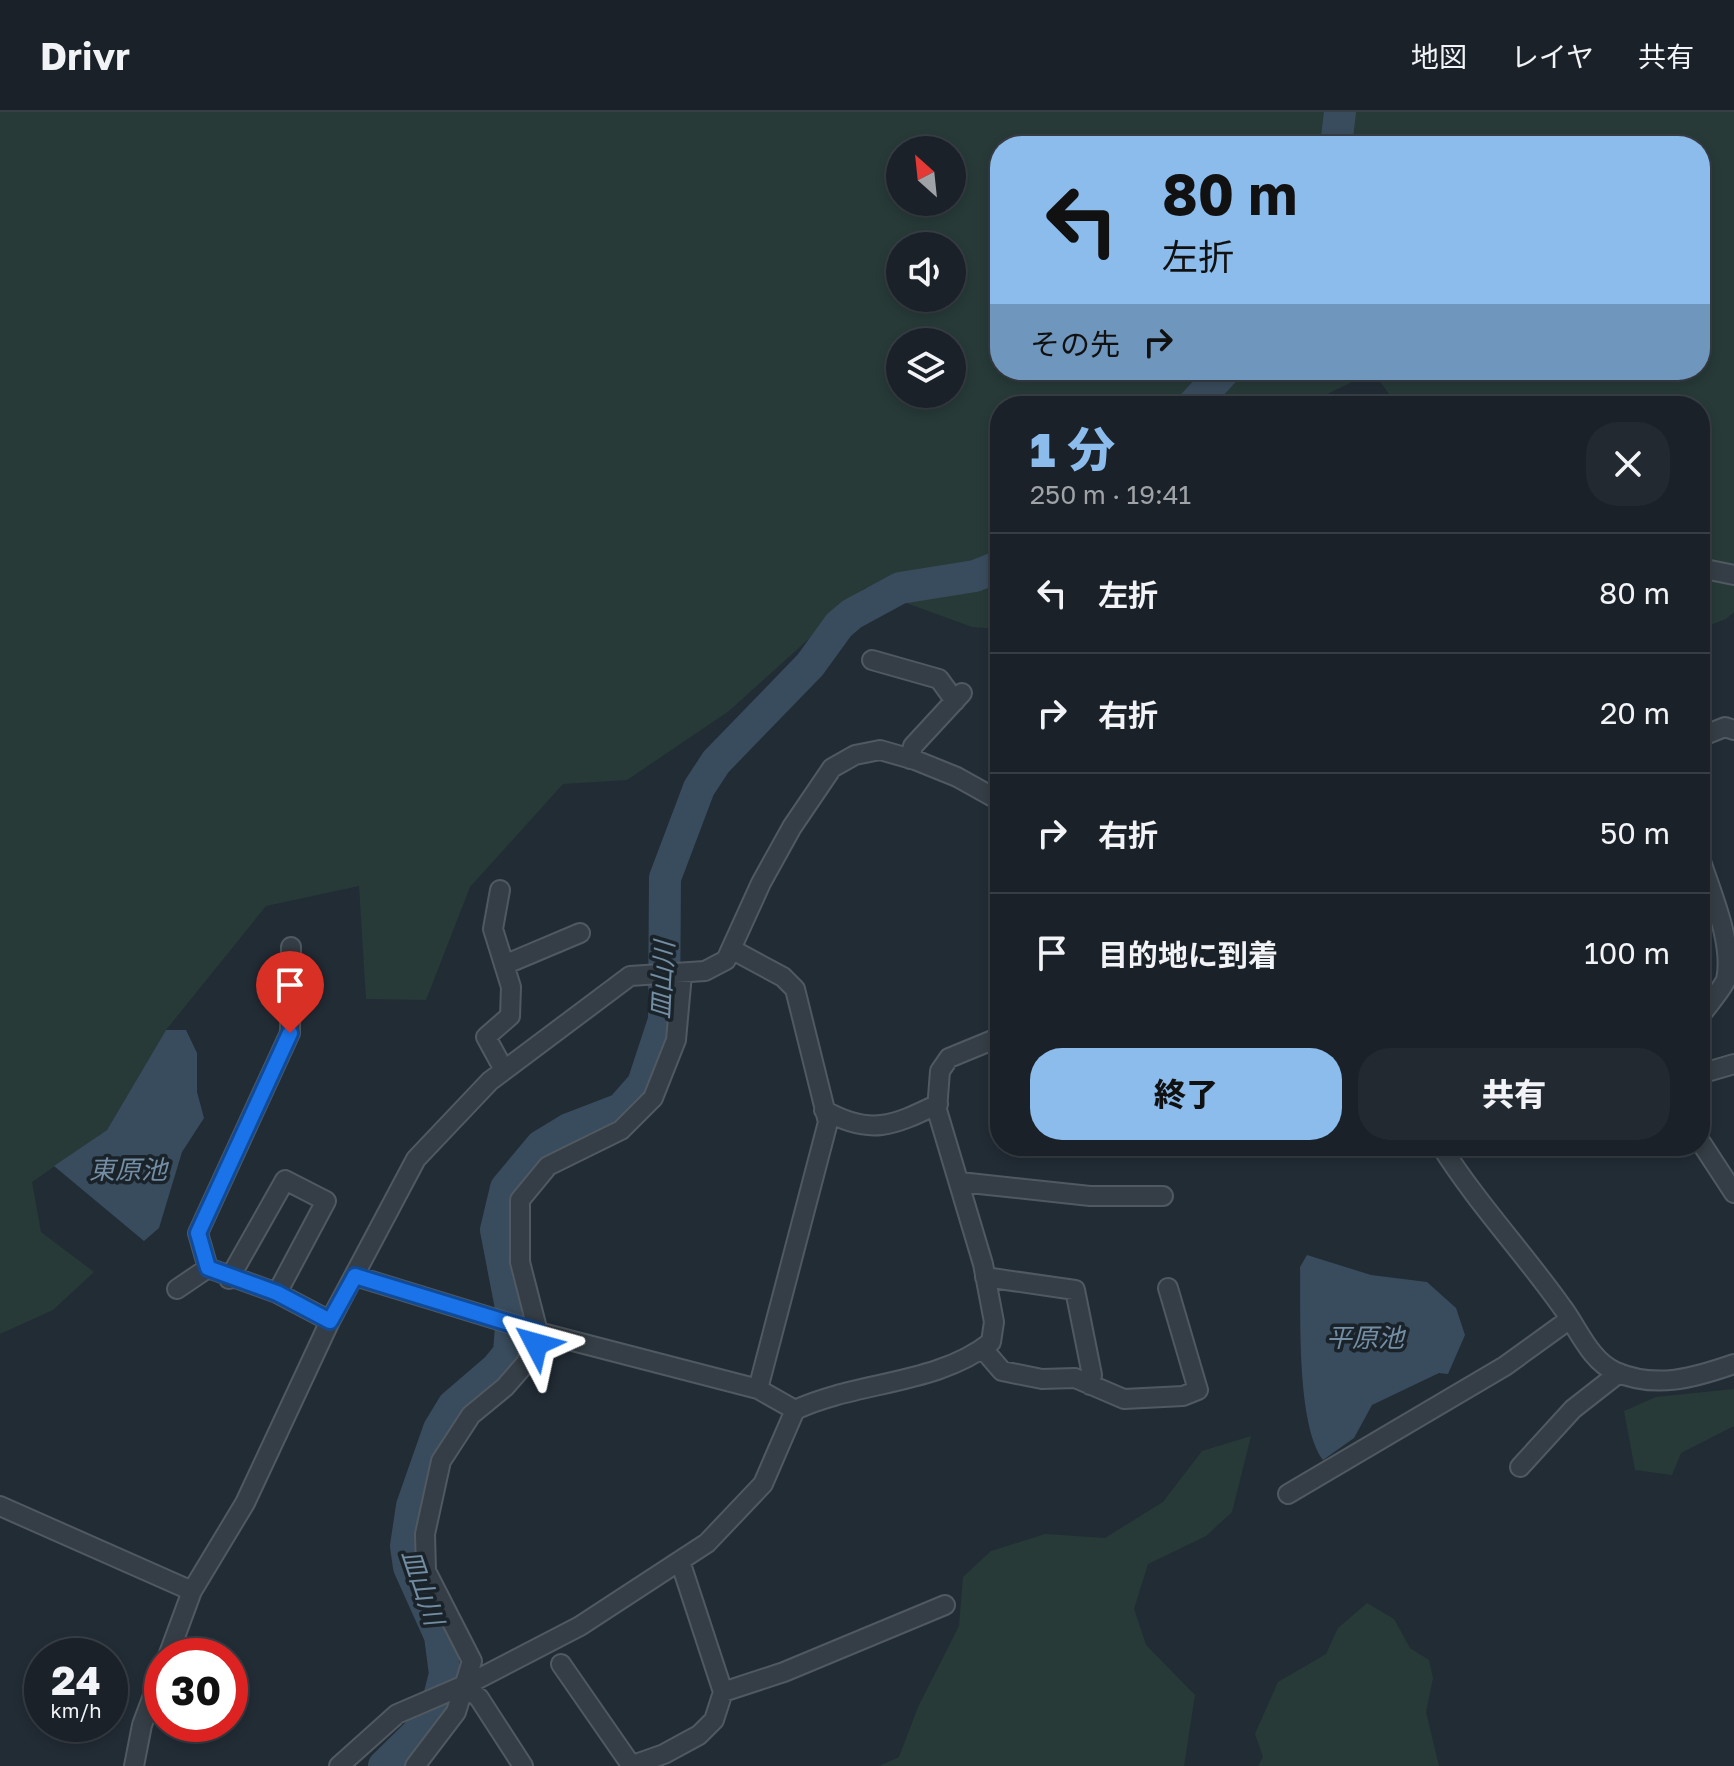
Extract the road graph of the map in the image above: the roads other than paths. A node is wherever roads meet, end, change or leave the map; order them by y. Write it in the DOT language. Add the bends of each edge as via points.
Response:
graph roads {
  1 [pos="1710,570"];
  2 [pos="1734,575"];
  3 [pos="872,660"];
  4 [pos="1734,730"];
  5 [pos="1710,733"];
  6 [pos="910,759"];
  7 [pos="990,795"];
  8 [pos="1710,887"];
  9 [pos="500,890"];
  10 [pos="580,933"];
  11 [pos="291,947"];
  12 [pos="733,950"];
  13 [pos="504,965"];
  14 [pos="682,974"];
  15 [pos="1710,1003"];
  16 [pos="990,1042"];
  17 [pos="980,1046"];
  18 [pos="990,1049"];
  19 [pos="1734,1064"];
  20 [pos="504,1070"];
  21 [pos="1710,1071"];
  22 [pos="938,1104"];
  23 [pos="824,1110"];
  24 [pos="1448,1156"];
  25 [pos="1710,1156"];
  26 [pos="960,1182"];
  27 [pos="1734,1193"];
  28 [pos="1163,1196"];
  29 [pos="208,1268"];
  30 [pos="355,1276"];
  31 [pos="985,1277"];
  32 [pos="229,1279"];
  33 [pos="1168,1288"];
  34 [pos="177,1289"];
  35 [pos="277,1293"];
  36 [pos="1570,1319"];
  37 [pos="330,1321"];
  38 [pos="538,1332"];
  39 [pos="983,1349"];
  40 [pos="1734,1364"];
  41 [pos="1619,1373"];
  42 [pos="1090,1385"];
  43 [pos="758,1389"];
  44 [pos="795,1410"];
  45 [pos="1520,1467"];
  46 [pos="1288,1494"];
  47 [pos="0,1506"];
  48 [pos="680,1561"];
  49 [pos="192,1591"];
  50 [pos="945,1605"];
  51 [pos="175,1638"];
  52 [pos="561,1664"];
  53 [pos="464,1685"];
  54 [pos="723,1692"];
  55 [pos="144,1720"];
  56 [pos="667,1760"];
  57 [pos="134,1766"];
  58 [pos="339,1766"];
  59 [pos="415,1766"];
  60 [pos="523,1766"];
  61 [pos="630,1766"];
  1 -- 2 [label="street"];
  3 -- 6 [label="street" via="939,679 959,696 913,746"];
  4 -- 5 [label="street" via="1725,727"];
  6 -- 7 [label="street"];
  6 -- 12 [label="street" via="880,750 855,755 832,768 761,883"];
  8 -- 15 [label="street" via="1731,961 1726,981"];
  9 -- 13 [label="street" via="493,929"];
  10 -- 13 [label="street"];
  11 -- 29 [label="street" via="290,1033 198,1233"];
  12 -- 14 [label="street" via="705,971"];
  12 -- 23 [label="street" via="795,989"];
  13 -- 20 [label="street" via="511,987 510,1016 486,1037"];
  14 -- 20 [label="street" via="630,976"];
  14 -- 38 [label="street" via="676,1040 653,1098 621,1130 548,1166 520,1200 520,1262"];
  16 -- 17 [label="street"];
  17 -- 18 [label="street"];
  17 -- 22 [label="street" via="949,1058 940,1071"];
  19 -- 21 [label="street"];
  20 -- 30 [label="street" via="416,1159"];
  22 -- 23 [label="street" via="887,1126 865,1126"];
  22 -- 26 [label="street"];
  23 -- 43 [label="street" via="828,1122"];
  24 -- 36 [label="street"];
  25 -- 27 [label="street"];
  26 -- 28 [label="street" via="1090,1196"];
  26 -- 31 [label="street"];
  29 -- 32 [label="street"];
  29 -- 34 [label="street"];
  30 -- 37 [label="street"];
  30 -- 38 [label="street"];
  31 -- 39 [label="street" via="994,1322 991,1342"];
  31 -- 42 [label="street" via="1075,1290"];
  32 -- 35 [label="street"];
  32 -- 35 [label="street" via="285,1180 326,1201"];
  33 -- 42 [label="street" via="1198,1390 1183,1396 1124,1399"];
  35 -- 37 [label="street"];
  36 -- 41 [label="street" via="1590,1350"];
  36 -- 46 [label="street" via="1505,1366"];
  37 -- 49 [label="street" via="245,1503"];
  38 -- 43 [label="street"];
  38 -- 53 [label="street" via="525,1364 471,1415 441,1461 428,1519 426,1571 472,1661"];
  39 -- 42 [label="street" via="1002,1371 1042,1379 1075,1378"];
  39 -- 44 [label="street" via="969,1360 825,1396"];
  40 -- 41 [label="street" via="1671,1382"];
  41 -- 45 [label="street" via="1573,1409"];
  43 -- 44 [label="street"];
  44 -- 48 [label="street" via="753,1498 707,1543"];
  47 -- 49 [label="street"];
  48 -- 53 [label="street" via="580,1626"];
  48 -- 54 [label="street"];
  49 -- 51 [label="street"];
  50 -- 54 [label="street"];
  52 -- 61 [label="street"];
  53 -- 58 [label="street" via="397,1714"];
  53 -- 59 [label="street" via="456,1712"];
  53 -- 60 [label="street" via="479,1698"];
  54 -- 56 [label="street" via="714,1720"];
  55 -- 57 [label="street"];
  56 -- 61 [label="street"];
}
